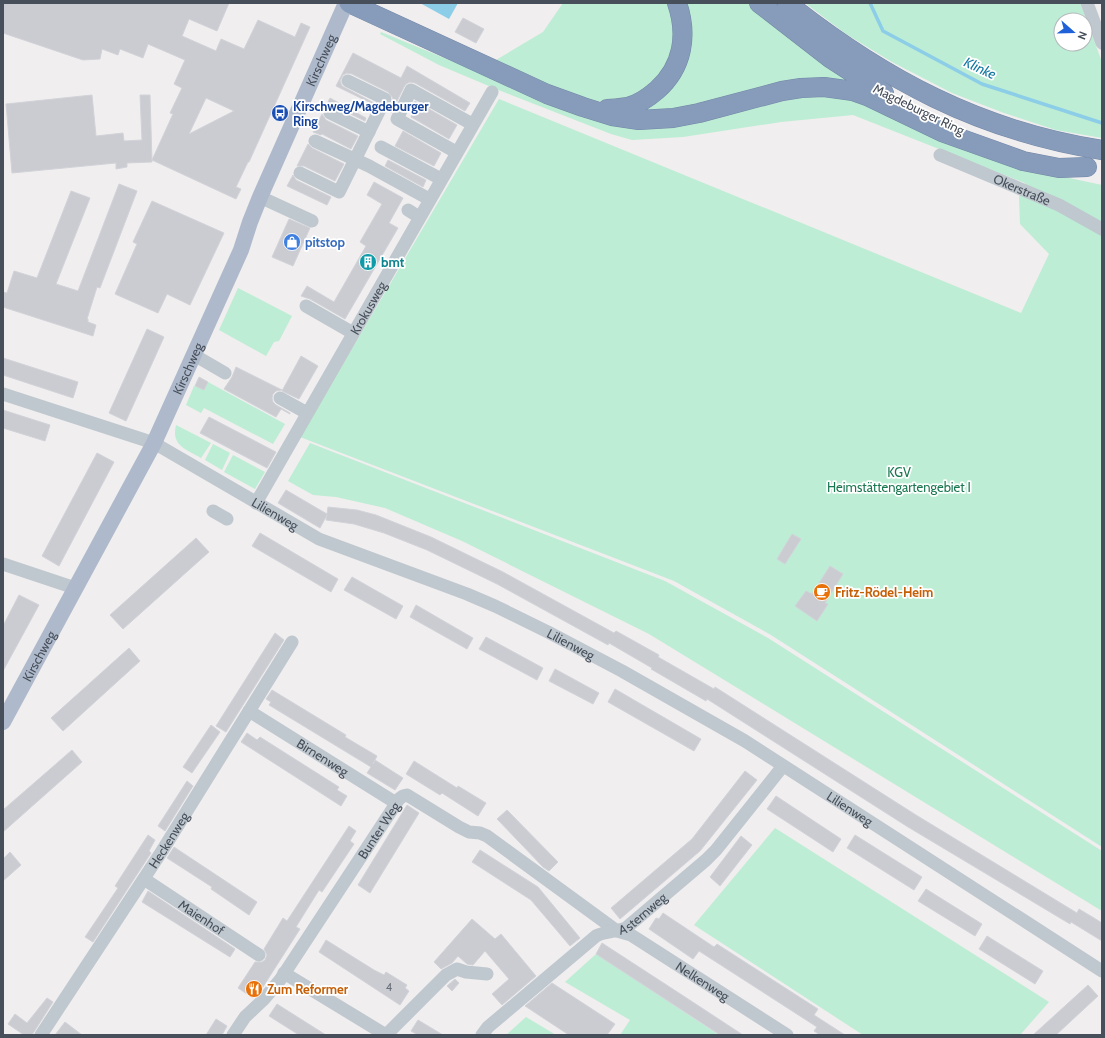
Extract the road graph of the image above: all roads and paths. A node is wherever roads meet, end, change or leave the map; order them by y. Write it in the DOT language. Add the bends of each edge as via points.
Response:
graph roads {
  1 [pos="348,3"];
  2 [pos="677,3"];
  3 [pos="759,3"];
  4 [pos="787,3"];
  5 [pos="1086,3"];
  6 [pos="1102,43"];
  7 [pos="348,81"];
  8 [pos="492,92"];
  9 [pos="583,108"];
  10 [pos="330,113"];
  11 [pos="472,124"];
  12 [pos="369,132"];
  13 [pos="315,141"];
  14 [pos="382,147"];
  15 [pos="1102,150"];
  16 [pos="456,152"];
  17 [pos="940,155"];
  18 [pos="355,161"];
  19 [pos="1094,168"];
  20 [pos="300,173"];
  21 [pos="441,179"];
  22 [pos="260,197"];
  23 [pos="429,199"];
  24 [pos="312,221"];
  25 [pos="1102,229"];
  26 [pos="306,306"];
  27 [pos="353,332"];
  28 [pos="194,355"];
  29 [pos="225,373"];
  30 [pos="3,394"];
  31 [pos="280,398"];
  32 [pos="307,413"];
  33 [pos="154,443"];
  34 [pos="256,503"];
  35 [pos="214,511"];
  36 [pos="227,519"];
  37 [pos="3,564"];
  38 [pos="75,588"];
  39 [pos="292,642"];
  40 [pos="249,711"];
  41 [pos="3,722"];
  42 [pos="784,766"];
  43 [pos="396,803"];
  44 [pos="144,879"];
  45 [pos="617,931"];
  46 [pos="259,955"];
  47 [pos="1102,971"];
  48 [pos="284,973"];
  49 [pos="487,974"];
  50 [pos="41,1035"];
  51 [pos="232,1035"];
  52 [pos="386,1035"];
  53 [pos="482,1035"];
  54 [pos="787,1035"];
  1 -- 9 [label="highway"];
  1 -- 22 [label="main road, Kirschweg"];
  2 -- 9 [label="highway" via="682,24 682,46 676,66 664,82 655,92 628,107"];
  3 -- 19 [label="highway, Magdeburger Ring" via="811,44 891,98 965,132 1005,147"];
  4 -- 15 [label="highway, Magdeburger Ring" via="860,56 930,96 971,115 1008,128"];
  5 -- 6 [label="street"];
  7 -- 12 [label="street" via="385,99"];
  8 -- 11 [label="street, Krokusweg"];
  9 -- 19 [label="highway" via="617,117 657,119 699,113 792,89 839,88 867,96 942,132 1003,155 1059,168"];
  10 -- 12 [label="street"];
  11 -- 16 [label="street, Krokusweg"];
  11 -- 16 [label="street" via="411,90 397,119"];
  12 -- 18 [label="street"];
  13 -- 18 [label="street"];
  14 -- 21 [label="street"];
  16 -- 21 [label="street, Krokusweg"];
  17 -- 25 [label="street, Okerstraße" via="1059,205"];
  18 -- 20 [label="street" via="339,192"];
  18 -- 23 [label="street"];
  21 -- 23 [label="street, Krokusweg"];
  22 -- 24 [label="street"];
  22 -- 28 [label="main road, Kirschweg" via="241,250"];
  23 -- 27 [label="street, Krokusweg" via="414,214 398,251"];
  26 -- 27 [label="street"];
  27 -- 32 [label="street, Krokusweg"];
  28 -- 29 [label="street"];
  28 -- 33 [label="main road, Kirschweg"];
  30 -- 33 [label="street, Lilienweg"];
  31 -- 32 [label="street"];
  32 -- 34 [label="street, Krokusweg"];
  33 -- 34 [label="street, Lilienweg"];
  33 -- 38 [label="main road, Kirschweg"];
  34 -- 42 [label="street, Lilienweg" via="319,539 468,594 521,618 745,741"];
  35 -- 36 [label="street"];
  37 -- 38 [label="street"];
  38 -- 41 [label="main road, Kirschweg"];
  39 -- 40 [label="street, Heckenweg"];
  40 -- 43 [label="street, Birnenweg"];
  40 -- 44 [label="street, Heckenweg"];
  42 -- 45 [label="street, Asternweg" via="706,860 633,922"];
  42 -- 47 [label="street, Lilienweg"];
  43 -- 45 [label="street, Bunter Weg" via="403,796 409,795 459,827 487,836"];
  43 -- 48 [label="street, Bunter Weg"];
  44 -- 46 [label="street, Maienhof"];
  44 -- 50 [label="street, Heckenweg"];
  45 -- 53 [label="street, Asternweg" via="596,936 488,1027"];
  45 -- 54 [label="street, Nelkenweg" via="631,935"];
  48 -- 51 [label="street, Bunter Weg"];
  48 -- 52 [label="street"];
  49 -- 52 [label="street" via="457,969 446,975"];
}
